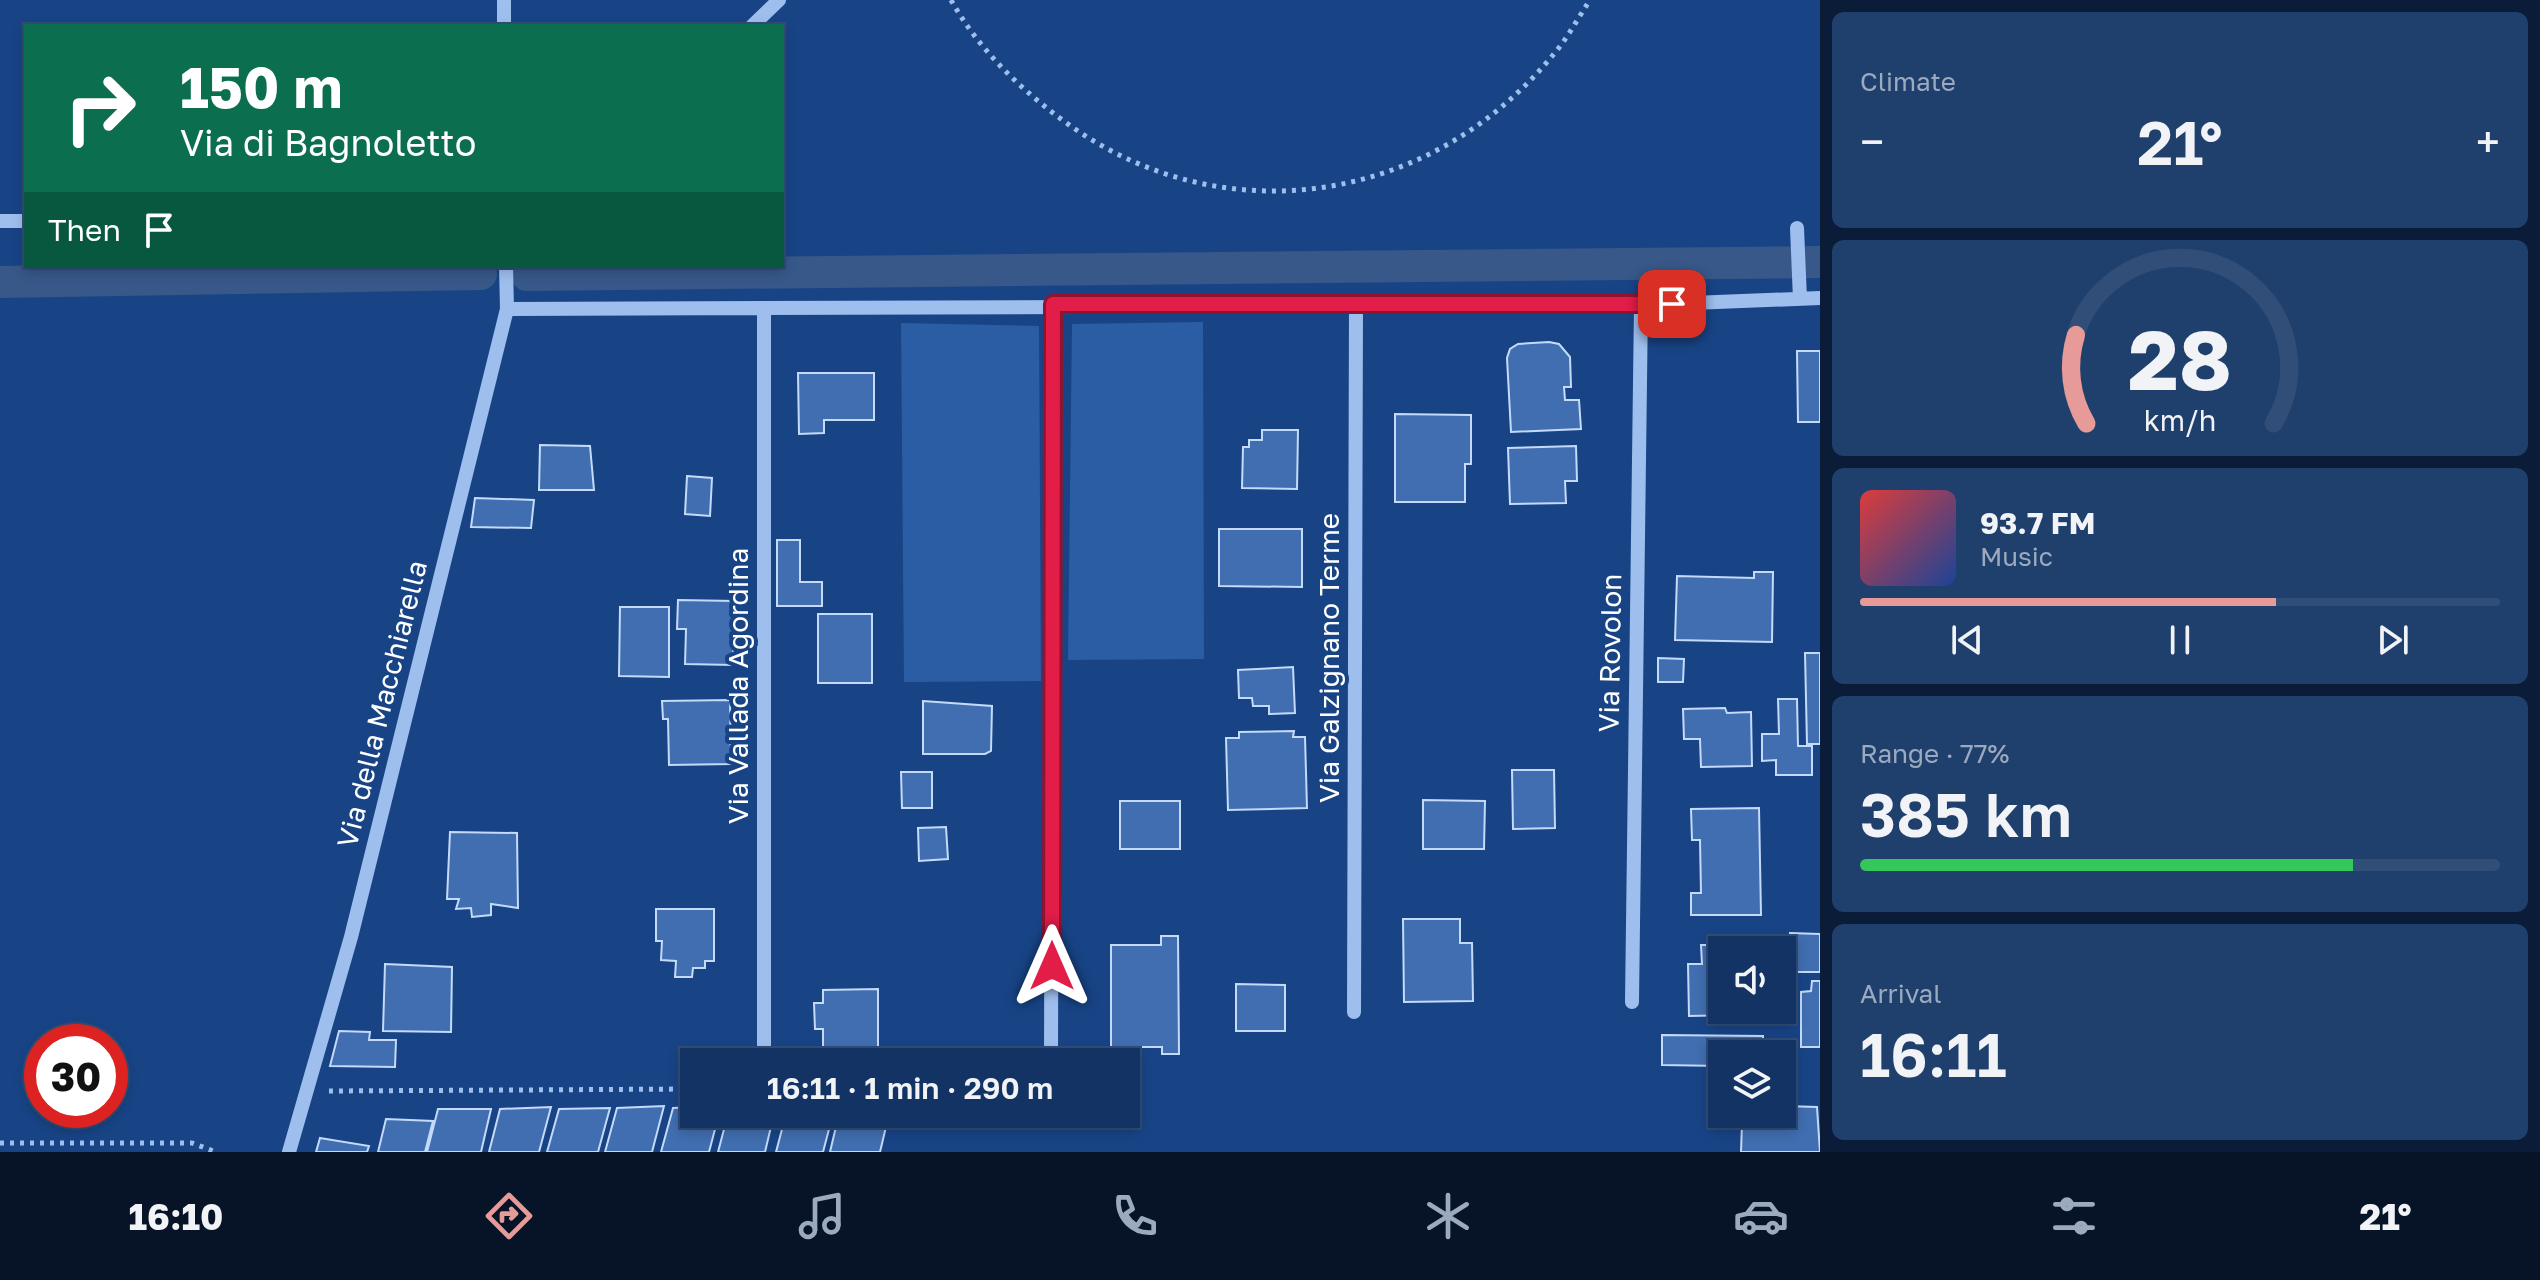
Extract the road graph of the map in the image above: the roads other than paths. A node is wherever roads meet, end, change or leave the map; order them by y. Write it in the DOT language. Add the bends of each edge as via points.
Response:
graph roads {
  1 [pos="504,0"];
  2 [pos="779,0"];
  3 [pos="504,24"];
  4 [pos="754,24"];
  5 [pos="0,221"];
  6 [pos="24,221"];
  7 [pos="1797,228"];
  8 [pos="506,268"];
  9 [pos="1820,298"];
  10 [pos="1800,299"];
  11 [pos="1053,304"];
  12 [pos="1356,304"];
  13 [pos="1641,305"];
  14 [pos="507,309"];
  15 [pos="764,309"];
  16 [pos="1632,1002"];
  17 [pos="1354,1012"];
  18 [pos="764,1048"];
  19 [pos="1051,1048"];
  20 [pos="289,1152"];
  1 -- 3 [label="street"];
  2 -- 4 [label="street"];
  5 -- 6 [label="street"];
  7 -- 10 [label="street"];
  8 -- 14 [label="street, Via della Macchiarella"];
  9 -- 10 [label="street"];
  10 -- 13 [label="street"];
  11 -- 12 [label="street"];
  11 -- 15 [label="street"];
  11 -- 19 [label="street"];
  12 -- 13 [label="street"];
  12 -- 17 [label="street, Via Galzignano Terme"];
  13 -- 16 [label="street, Via Rovolon"];
  14 -- 15 [label="street"];
  14 -- 20 [label="street, Via della Macchiarella" via="351,937"];
  15 -- 18 [label="street, Via Vallada Agordina"];
}
